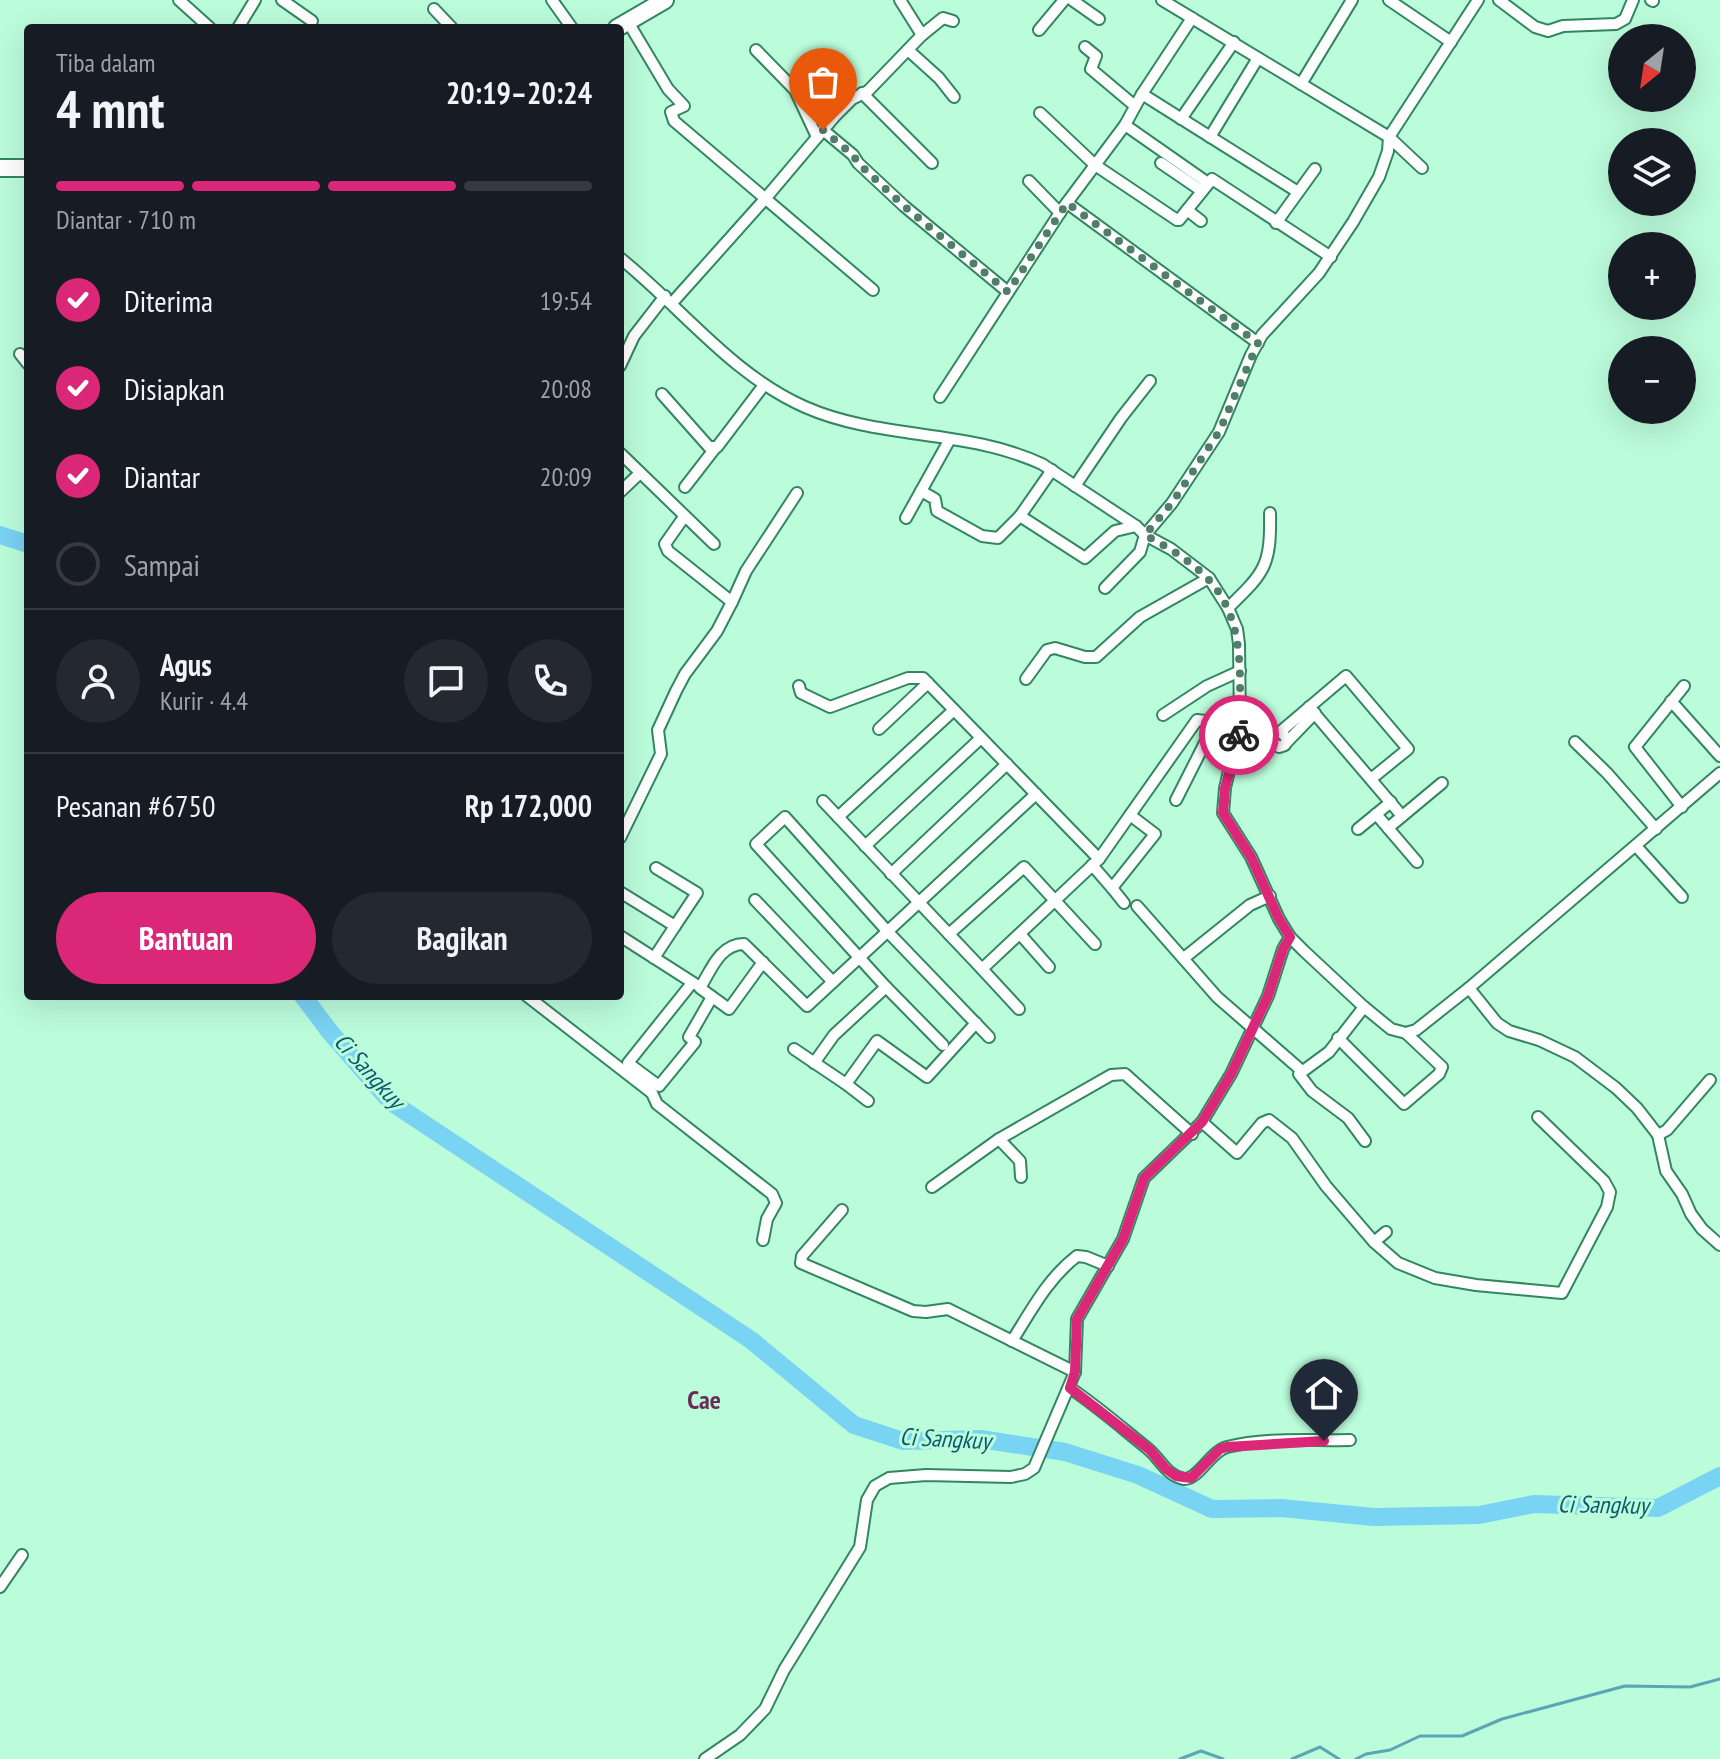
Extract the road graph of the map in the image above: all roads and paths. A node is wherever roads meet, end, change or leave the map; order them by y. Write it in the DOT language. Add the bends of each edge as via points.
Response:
graph roads {
  1 [pos="179,0"];
  2 [pos="255,0"];
  3 [pos="282,0"];
  4 [pos="552,0"];
  5 [pos="900,0"];
  6 [pos="1064,0"];
  7 [pos="1072,0"];
  8 [pos="1162,0"];
  9 [pos="1352,0"];
  10 [pos="1389,0"];
  11 [pos="1478,0"];
  12 [pos="1499,0"];
  13 [pos="1633,0"];
  14 [pos="661,1"];
  15 [pos="434,9"];
  16 [pos="1192,18"];
  17 [pos="1099,19"];
  18 [pos="312,21"];
  19 [pos="953,21"];
  20 [pos="206,24"];
  21 [pos="240,24"];
  22 [pos="448,24"];
  23 [pos="569,24"];
  24 [pos="624,24"];
  25 [pos="624,28"];
  26 [pos="1039,30"];
  27 [pos="922,35"];
  28 [pos="1234,42"];
  29 [pos="1451,42"];
  30 [pos="1085,47"];
  31 [pos="756,50"];
  32 [pos="908,50"];
  33 [pos="1258,58"];
  34 [pos="1301,84"];
  35 [pos="862,93"];
  36 [pos="1142,94"];
  37 [pos="954,97"];
  38 [pos="1135,106"];
  39 [pos="1040,113"];
  40 [pos="1181,119"];
  41 [pos="1125,125"];
  42 [pos="820,133"];
  43 [pos="1210,137"];
  44 [pos="1389,137"];
  45 [pos="932,163"];
  46 [pos="1161,163"];
  47 [pos="1095,165"];
  48 [pos="0,168"];
  49 [pos="24,168"];
  50 [pos="1422,168"];
  51 [pos="1315,169"];
  52 [pos="1029,181"];
  53 [pos="1205,187"];
  54 [pos="1298,192"];
  55 [pos="765,199"];
  56 [pos="1067,203"];
  57 [pos="1187,210"];
  58 [pos="1060,213"];
  59 [pos="1201,221"];
  60 [pos="1276,223"];
  61 [pos="1331,257"];
  62 [pos="624,262"];
  63 [pos="873,290"];
  64 [pos="1008,292"];
  65 [pos="668,300"];
  66 [pos="1258,343"];
  67 [pos="20,354"];
  68 [pos="624,357"];
  69 [pos="24,359"];
  70 [pos="1150,381"];
  71 [pos="764,385"];
  72 [pos="662,394"];
  73 [pos="940,397"];
  74 [pos="950,439"];
  75 [pos="716,447"];
  76 [pos="624,457"];
  77 [pos="1052,470"];
  78 [pos="640,473"];
  79 [pos="1075,486"];
  80 [pos="685,487"];
  81 [pos="624,488"];
  82 [pos="921,491"];
  83 [pos="797,493"];
  84 [pos="1270,513"];
  85 [pos="1020,516"];
  86 [pos="684,517"];
  87 [pos="906,518"];
  88 [pos="1136,526"];
  89 [pos="1145,535"];
  90 [pos="714,544"];
  91 [pos="1209,578"];
  92 [pos="1105,588"];
  93 [pos="732,602"];
  94 [pos="1228,608"];
  95 [pos="1240,671"];
  96 [pos="1026,679"];
  97 [pos="928,683"];
  98 [pos="799,686"];
  99 [pos="1684,686"];
  100 [pos="1671,701"];
  101 [pos="954,710"];
  102 [pos="1312,710"];
  103 [pos="1163,715"];
  104 [pos="1215,723"];
  105 [pos="879,729"];
  106 [pos="1240,731"];
  107 [pos="1275,737"];
  108 [pos="981,738"];
  109 [pos="1575,742"];
  110 [pos="1720,756"];
  111 [pos="1007,764"];
  112 [pos="1720,773"];
  113 [pos="1371,779"];
  114 [pos="1442,783"];
  115 [pos="1036,794"];
  116 [pos="1176,800"];
  117 [pos="823,801"];
  118 [pos="1391,802"];
  119 [pos="1682,807"];
  120 [pos="1376,814"];
  121 [pos="1130,815"];
  122 [pos="1402,816"];
  123 [pos="838,817"];
  124 [pos="1388,828"];
  125 [pos="1358,829"];
  126 [pos="1656,829"];
  127 [pos="624,830"];
  128 [pos="865,846"];
  129 [pos="1636,846"];
  130 [pos="1095,862"];
  131 [pos="1417,862"];
  132 [pos="656,868"];
  133 [pos="891,874"];
  134 [pos="1112,888"];
  135 [pos="624,894"];
  136 [pos="1270,896"];
  137 [pos="1682,897"];
  138 [pos="755,900"];
  139 [pos="1056,900"];
  140 [pos="1124,903"];
  141 [pos="919,904"];
  142 [pos="1137,906"];
  143 [pos="675,926"];
  144 [pos="888,932"];
  145 [pos="949,934"];
  146 [pos="1020,934"];
  147 [pos="1290,937"];
  148 [pos="624,939"];
  149 [pos="1095,944"];
  150 [pos="860,956"];
  151 [pos="654,958"];
  152 [pos="1184,958"];
  153 [pos="763,962"];
  154 [pos="1049,967"];
  155 [pos="982,969"];
  156 [pos="833,982"];
  157 [pos="696,985"];
  158 [pos="886,987"];
  159 [pos="1469,988"];
  160 [pos="712,997"];
  161 [pos="532,1000"];
  162 [pos="1364,1007"];
  163 [pos="1019,1009"];
  164 [pos="976,1023"];
  165 [pos="1252,1028"];
  166 [pos="1406,1033"];
  167 [pos="989,1037"];
  168 [pos="1338,1038"];
  169 [pos="943,1045"];
  170 [pos="794,1049"];
  171 [pos="814,1063"];
  172 [pos="1302,1071"];
  173 [pos="1710,1080"];
  174 [pos="846,1084"];
  175 [pos="868,1101"];
  176 [pos="1538,1117"];
  177 [pos="1202,1122"];
  178 [pos="1192,1134"];
  179 [pos="1658,1135"];
  180 [pos="999,1139"];
  181 [pos="1365,1141"];
  182 [pos="1021,1177"];
  183 [pos="932,1187"];
  184 [pos="842,1210"];
  185 [pos="1386,1232"];
  186 [pos="763,1240"];
  187 [pos="1374,1242"];
  188 [pos="1720,1245"];
  189 [pos="1108,1266"];
  190 [pos="1012,1341"];
  191 [pos="1075,1372"];
  192 [pos="1070,1388"];
  193 [pos="1350,1440"];
  194 [pos="22,1555"];
  195 [pos="0,1587"];
  196 [pos="705,1759"];
  1 -- 20 [label="street"];
  2 -- 21 [label="street"];
  3 -- 18 [label="street"];
  4 -- 23 [label="street"];
  5 -- 27 [label="street"];
  6 -- 26 [label="street"];
  7 -- 17 [label="street"];
  8 -- 16 [label="street"];
  9 -- 34 [label="street"];
  10 -- 29 [label="street"];
  11 -- 29 [label="street"];
  12 -- 13 [label="street" via="1548,31 1616,24 1625,19"];
  14 -- 24 [label="main road"];
  15 -- 22 [label="street"];
  16 -- 28 [label="street"];
  16 -- 36 [label="street"];
  19 -- 27 [label="street" via="943,18"];
  25 -- 55 [label="street" via="684,106 671,112 674,121"];
  27 -- 32 [label="street"];
  28 -- 33 [label="street"];
  28 -- 40 [label="street"];
  29 -- 44 [label="street"];
  30 -- 38 [label="street" via="1096,56 1091,69"];
  31 -- 42 [label="street" via="800,97 802,109"];
  32 -- 35 [label="street"];
  32 -- 37 [label="street"];
  33 -- 34 [label="street"];
  33 -- 43 [label="street"];
  34 -- 44 [label="street"];
  35 -- 42 [label="street"];
  35 -- 45 [label="street"];
  36 -- 38 [label="street"];
  36 -- 40 [label="street"];
  38 -- 41 [label="street"];
  39 -- 47 [label="street"];
  40 -- 43 [label="street"];
  41 -- 47 [label="street"];
  41 -- 53 [label="street"];
  42 -- 55 [label="street"];
  42 -- 64 [label="street" via="853,155 904,206"];
  43 -- 54 [label="street"];
  44 -- 50 [label="street"];
  44 -- 61 [label="street" via="1374,187"];
  46 -- 53 [label="street"];
  47 -- 56 [label="street"];
  47 -- 57 [label="street" via="1177,220"];
  48 -- 49 [label="main road"];
  51 -- 54 [label="street"];
  52 -- 58 [label="street"];
  53 -- 57 [label="street"];
  53 -- 60 [label="street" via="1212,179"];
  54 -- 60 [label="street"];
  55 -- 63 [label="street"];
  55 -- 65 [label="street"];
  56 -- 58 [label="street"];
  56 -- 66 [label="street"];
  57 -- 59 [label="street"];
  58 -- 64 [label="street"];
  60 -- 61 [label="street"];
  61 -- 66 [label="street"];
  62 -- 65 [label="street"];
  64 -- 73 [label="street"];
  65 -- 68 [label="street" via="634,336"];
  65 -- 71 [label="street"];
  66 -- 89 [label="street" via="1219,432"];
  67 -- 69 [label="street"];
  70 -- 79 [label="street"];
  71 -- 74 [label="street" via="806,408 857,424"];
  71 -- 75 [label="street"];
  72 -- 75 [label="street" via="709,447"];
  74 -- 77 [label="street" via="1009,450"];
  74 -- 82 [label="street"];
  75 -- 80 [label="street"];
  76 -- 78 [label="street"];
  77 -- 79 [label="street"];
  77 -- 85 [label="street"];
  78 -- 81 [label="street"];
  78 -- 86 [label="street"];
  79 -- 88 [label="street"];
  82 -- 85 [label="street" via="935,499 937,511 987,538 998,538"];
  82 -- 87 [label="street"];
  83 -- 93 [label="street"];
  84 -- 94 [label="street" via="1271,542 1262,573"];
  85 -- 88 [label="street" via="1085,558 1115,531"];
  86 -- 90 [label="street"];
  86 -- 93 [label="street" via="667,537 668,551"];
  88 -- 89 [label="street"];
  89 -- 91 [label="street"];
  89 -- 92 [label="street" via="1140,552"];
  91 -- 94 [label="street"];
  91 -- 96 [label="street" via="1140,617 1096,657 1047,650"];
  93 -- 127 [label="street" via="680,682 658,730 661,754"];
  94 -- 95 [label="street" via="1237,629"];
  95 -- 103 [label="street"];
  95 -- 106 [label="street"];
  97 -- 98 [label="street" via="908,678 830,707 801,693"];
  97 -- 101 [label="street"];
  97 -- 105 [label="street"];
  99 -- 100 [label="street"];
  100 -- 110 [label="street"];
  100 -- 119 [label="street" via="1635,747"];
  101 -- 108 [label="street"];
  101 -- 123 [label="street"];
  102 -- 107 [label="street"];
  102 -- 107 [label="street" via="1282,747"];
  102 -- 113 [label="street"];
  102 -- 113 [label="street" via="1346,676 1408,749"];
  104 -- 106 [label="street"];
  104 -- 116 [label="street"];
  104 -- 121 [label="street" via="1197,720"];
  106 -- 107 [label="street"];
  106 -- 136 [label="street" via="1223,813"];
  108 -- 111 [label="street"];
  108 -- 128 [label="street"];
  109 -- 126 [label="street"];
  111 -- 115 [label="street"];
  111 -- 133 [label="street"];
  112 -- 119 [label="street"];
  113 -- 118 [label="street"];
  114 -- 122 [label="street"];
  115 -- 130 [label="street"];
  115 -- 141 [label="street"];
  117 -- 123 [label="street"];
  118 -- 120 [label="street"];
  118 -- 122 [label="street"];
  119 -- 126 [label="street"];
  120 -- 124 [label="street"];
  120 -- 125 [label="street"];
  121 -- 130 [label="street"];
  121 -- 134 [label="street" via="1155,834"];
  122 -- 124 [label="street"];
  123 -- 128 [label="street"];
  124 -- 131 [label="street"];
  126 -- 129 [label="street"];
  128 -- 133 [label="street"];
  129 -- 137 [label="street"];
  129 -- 159 [label="street"];
  130 -- 134 [label="street"];
  130 -- 139 [label="street"];
  132 -- 143 [label="street" via="697,893"];
  133 -- 141 [label="street"];
  134 -- 140 [label="street"];
  135 -- 143 [label="street"];
  136 -- 147 [label="street"];
  136 -- 152 [label="street" via="1250,905"];
  138 -- 156 [label="street"];
  139 -- 145 [label="street" via="1024,867"];
  139 -- 146 [label="street"];
  139 -- 149 [label="street"];
  141 -- 144 [label="street"];
  141 -- 145 [label="street"];
  142 -- 152 [label="street"];
  143 -- 151 [label="street"];
  144 -- 150 [label="street"];
  144 -- 150 [label="street" via="785,817 756,844"];
  144 -- 164 [label="street"];
  145 -- 155 [label="street"];
  146 -- 154 [label="street"];
  146 -- 155 [label="street"];
  147 -- 162 [label="street"];
  147 -- 165 [label="street"];
  148 -- 151 [label="street"];
  150 -- 156 [label="street"];
  150 -- 158 [label="street"];
  151 -- 157 [label="street"];
  152 -- 165 [label="street"];
  153 -- 156 [label="street" via="807,1006"];
  153 -- 157 [label="street" via="744,944 733,944"];
  153 -- 160 [label="street" via="729,1009"];
  155 -- 163 [label="street"];
  157 -- 160 [label="street"];
  157 -- 160 [label="street" via="628,1063 659,1086 695,1042 689,1037 692,1029"];
  158 -- 169 [label="street"];
  158 -- 171 [label="street" via="834,1035"];
  159 -- 166 [label="street"];
  159 -- 179 [label="street" via="1509,1031 1559,1049 1593,1069"];
  161 -- 186 [label="street" via="772,1194 776,1203"];
  162 -- 166 [label="street" via="1391,1029"];
  162 -- 168 [label="street"];
  164 -- 167 [label="street"];
  164 -- 174 [label="street" via="927,1077 877,1041"];
  165 -- 172 [label="street"];
  165 -- 177 [label="street"];
  166 -- 168 [label="street" via="1442,1067 1404,1104"];
  168 -- 172 [label="street" via="1323,1058"];
  170 -- 171 [label="street"];
  171 -- 174 [label="street"];
  172 -- 181 [label="street" via="1299,1075 1312,1091 1345,1116"];
  173 -- 179 [label="street"];
  174 -- 175 [label="street"];
  176 -- 187 [label="street" via="1610,1192 1562,1293 1435,1278 1398,1263"];
  177 -- 178 [label="street"];
  177 -- 187 [label="street" via="1237,1153 1265,1120 1278,1127"];
  178 -- 180 [label="street" via="1118,1073"];
  178 -- 189 [label="street" via="1144,1178"];
  179 -- 188 [label="street" via="1666,1171 1699,1226"];
  180 -- 182 [label="street" via="1020,1161"];
  180 -- 183 [label="street"];
  184 -- 190 [label="street" via="801,1263 913,1311 948,1309"];
  185 -- 187 [label="street"];
  189 -- 190 [label="street" via="1077,1256 1052,1280"];
  189 -- 191 [label="street" via="1077,1319"];
  190 -- 191 [label="street"];
  191 -- 192 [label="street"];
  192 -- 193 [label="street" via="1185,1479 1227,1447"];
  192 -- 196 [label="street" via="1034,1468 1025,1474 926,1475 889,1478 875,1486 867,1500 860,1547 765,1709"];
  194 -- 195 [label="street"];
}
